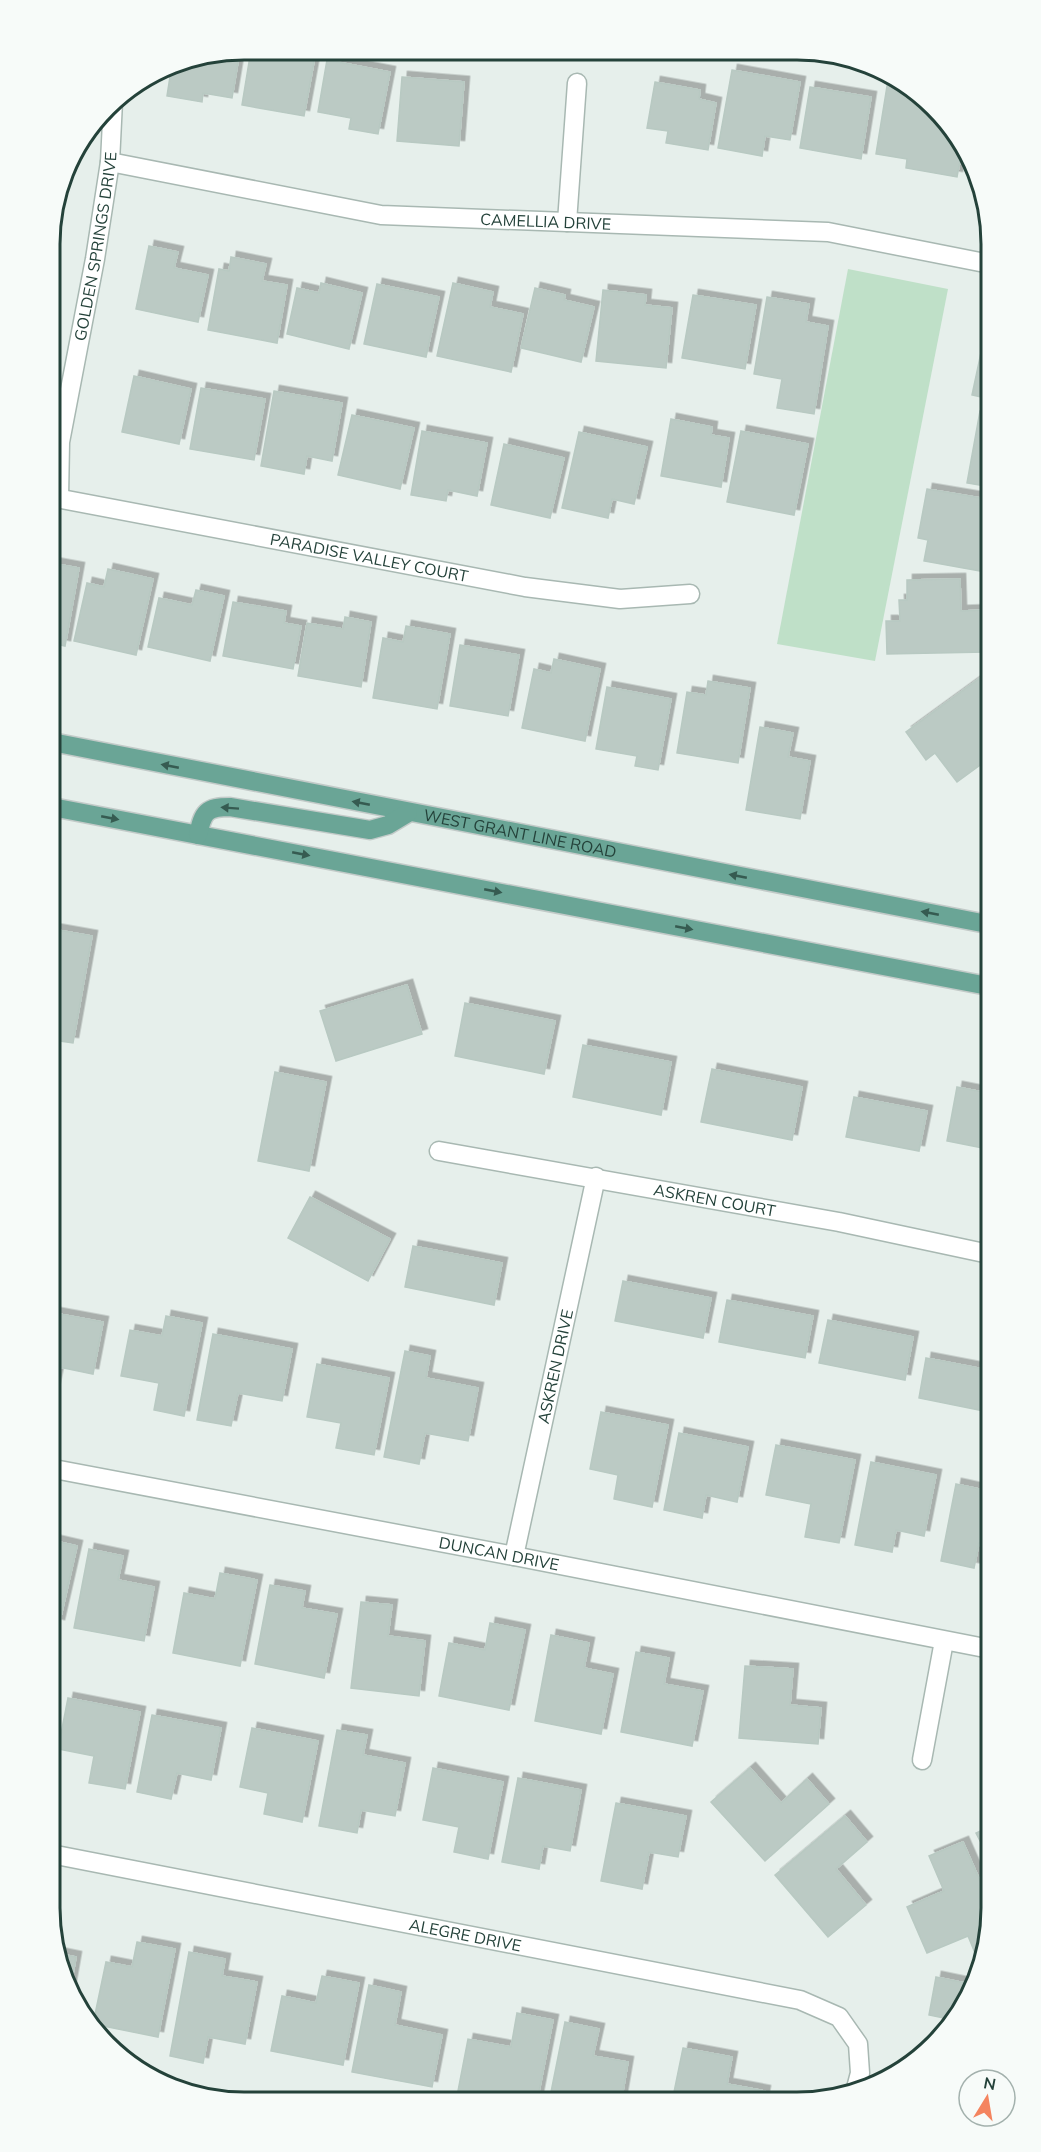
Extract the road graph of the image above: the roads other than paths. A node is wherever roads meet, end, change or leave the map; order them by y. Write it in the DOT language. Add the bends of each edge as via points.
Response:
graph roads {
  1 [pos="578,83"];
  2 [pos="112,117"];
  3 [pos="110,162"];
  4 [pos="567,222"];
  5 [pos="981,262"];
  6 [pos="60,442"];
  7 [pos="60,499"];
  8 [pos="690,594"];
  9 [pos="60,744"];
  10 [pos="60,809"];
  11 [pos="408,813"];
  12 [pos="198,835"];
  13 [pos="981,923"];
  14 [pos="981,985"];
  15 [pos="440,1150"];
  16 [pos="596,1177"];
  17 [pos="981,1252"];
  18 [pos="60,1470"];
  19 [pos="514,1556"];
  20 [pos="944,1641"];
  21 [pos="981,1647"];
  22 [pos="922,1761"];
  23 [pos="60,1856"];
  24 [pos="858,2081"];
  1 -- 4 [label="street"];
  2 -- 3 [label="street, GOLDEN SPRINGS DRIVE"];
  3 -- 4 [label="street, CAMELLIA DRIVE" via="381,216"];
  3 -- 6 [label="street, GOLDEN SPRINGS DRIVE"];
  4 -- 5 [label="street, CAMELLIA DRIVE" via="828,232"];
  7 -- 8 [label="street, PARADISE VALLEY COURT" via="525,587 620,599"];
  11 -- 9 [label="main road, WEST GRANT LINE ROAD, one-way"];
  10 -- 12 [label="main road, one-way"];
  11 -- 12 [label="main road, one-way" via="370,830 215,807 201,820"];
  13 -- 11 [label="main road, WEST GRANT LINE ROAD, one-way"];
  12 -- 14 [label="main road, one-way"];
  15 -- 16 [label="street, ASKREN COURT"];
  16 -- 17 [label="street, ASKREN COURT"];
  16 -- 19 [label="street, ASKREN DRIVE"];
  18 -- 19 [label="street, DUNCAN DRIVE"];
  19 -- 20 [label="street, DUNCAN DRIVE"];
  20 -- 21 [label="street, DUNCAN DRIVE"];
  20 -- 22 [label="street"];
  23 -- 24 [label="street, ALEGRE DRIVE" via="800,2000 839,2017 858,2044"];
}
